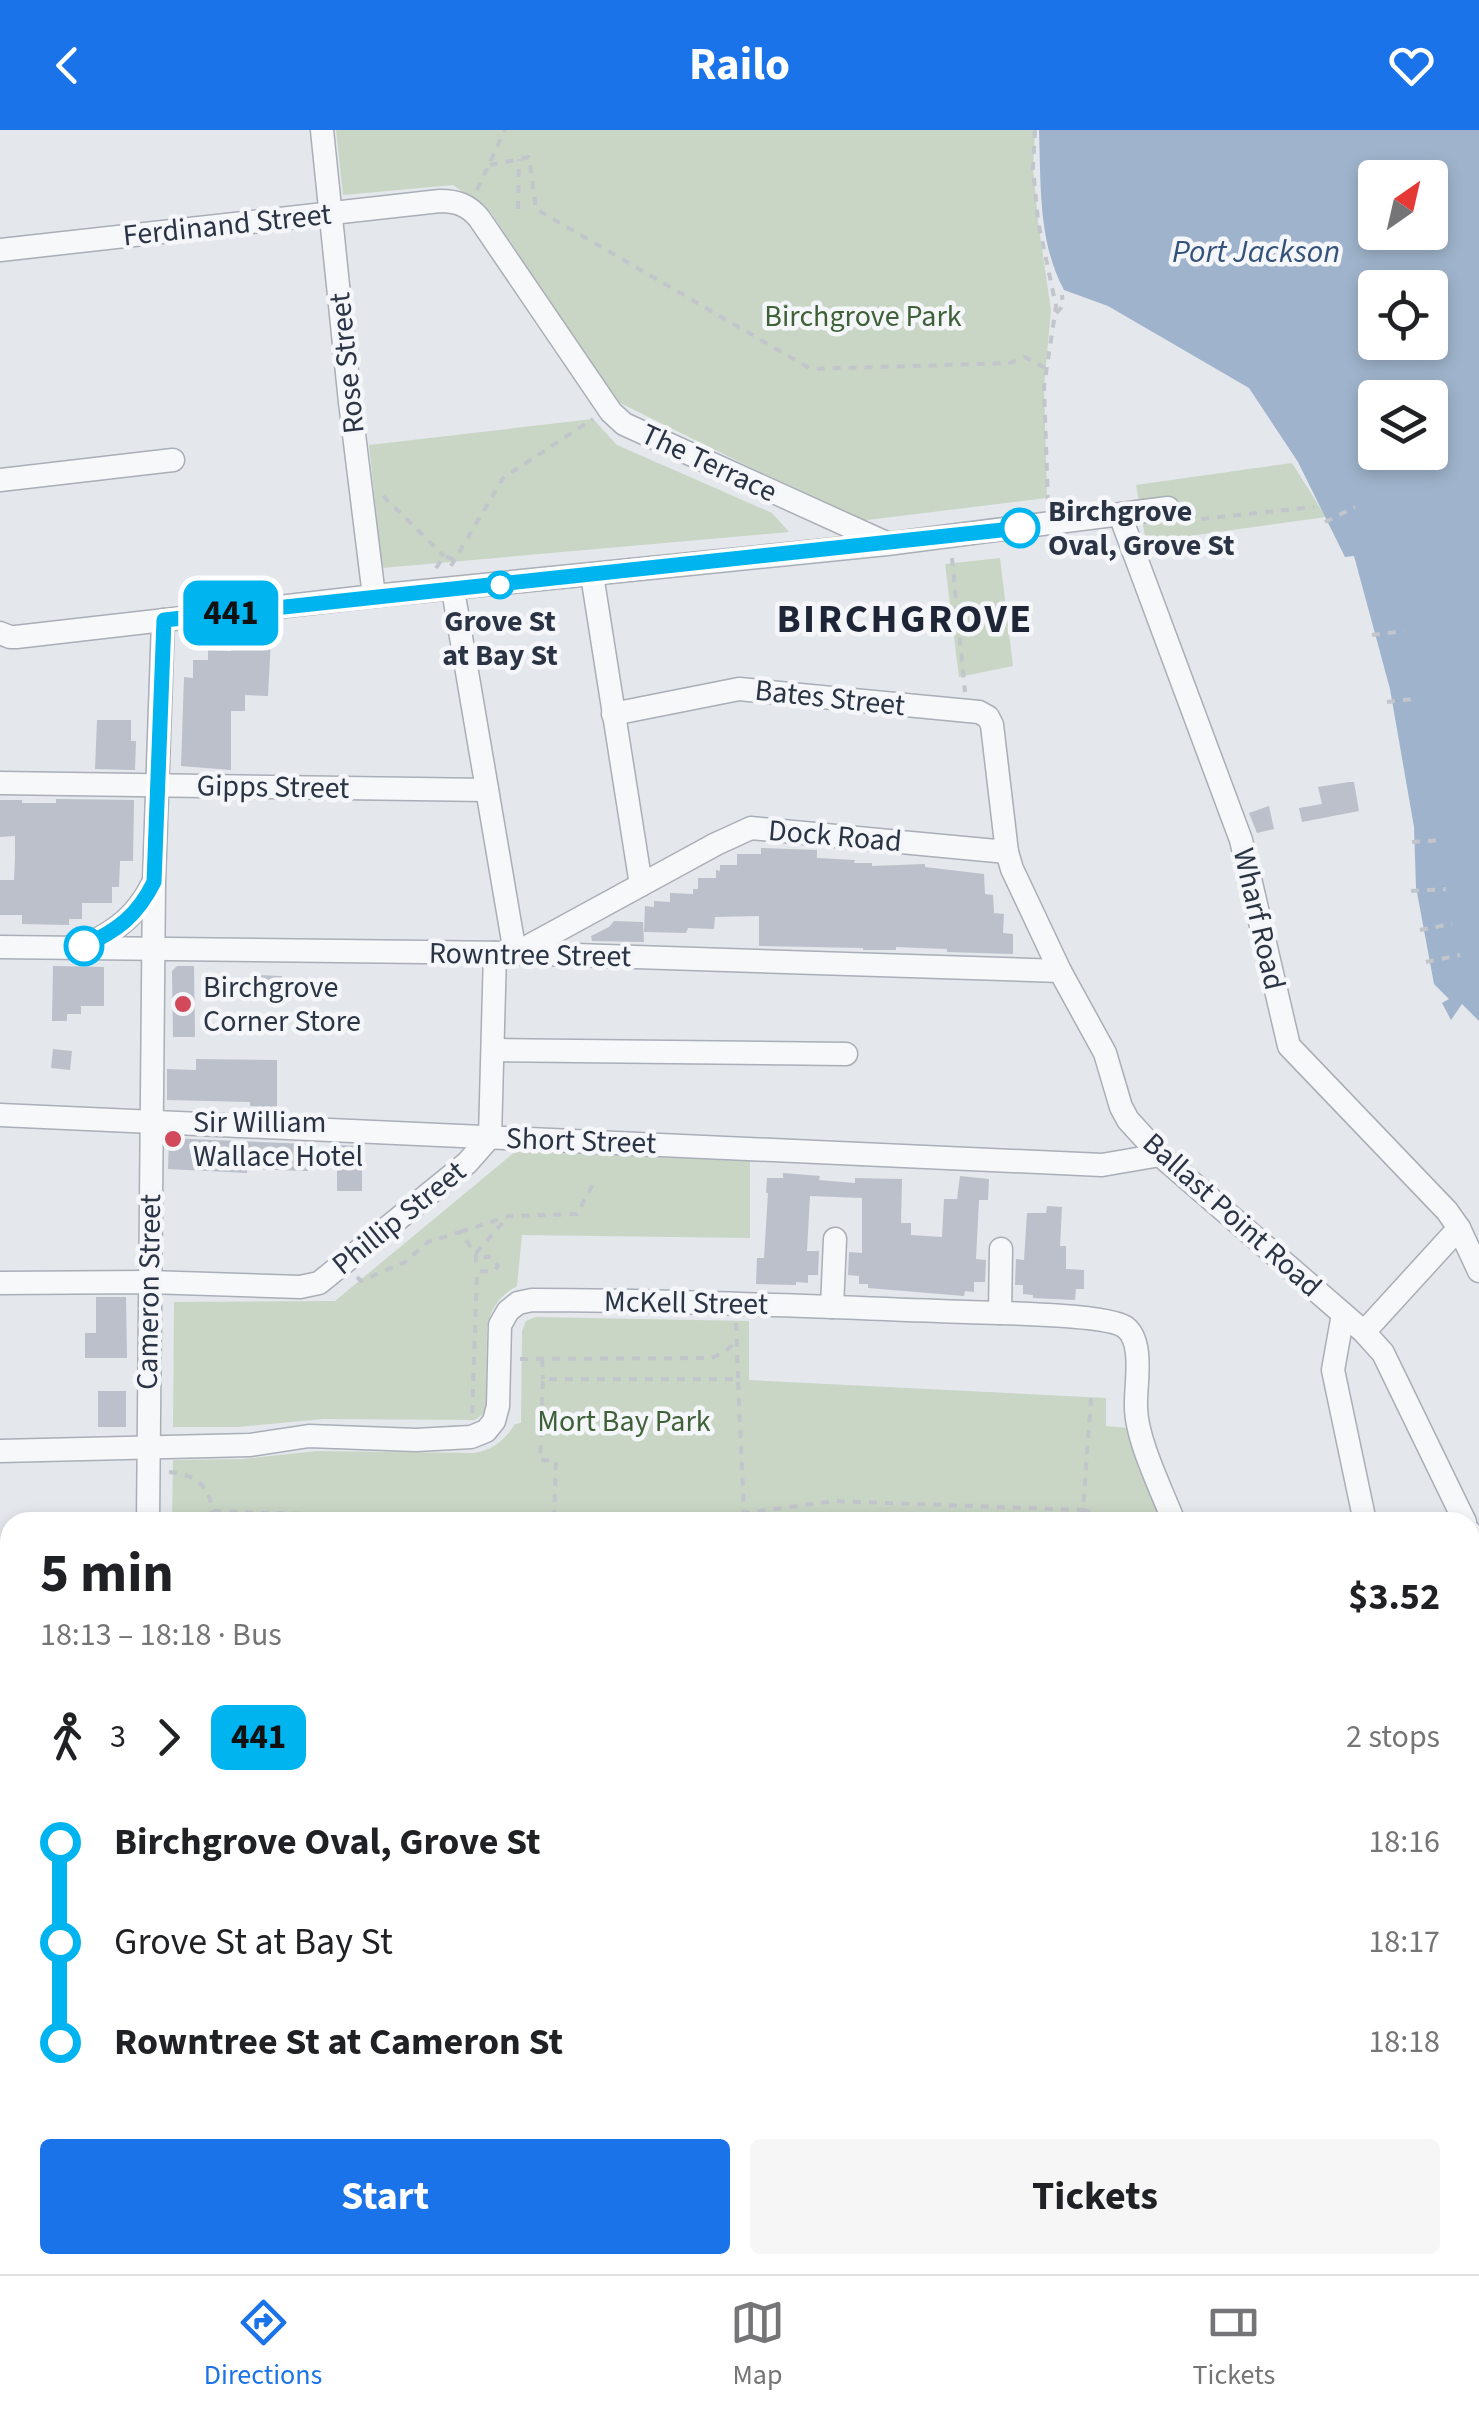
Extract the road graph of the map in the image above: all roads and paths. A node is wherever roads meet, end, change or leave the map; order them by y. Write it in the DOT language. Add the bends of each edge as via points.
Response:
graph roads {
  1 [pos="322,130"];
  2 [pos="505,130"];
  3 [pos="1035,130"];
  4 [pos="519,159"];
  5 [pos="490,166"];
  6 [pos="461,204"];
  7 [pos="518,208"];
  8 [pos="331,213"];
  9 [pos="0,250"];
  10 [pos="1062,296"];
  11 [pos="1056,313"];
  12 [pos="1046,370"];
  13 [pos="611,412"];
  14 [pos="173,460"];
  15 [pos="0,480"];
  16 [pos="381,494"];
  17 [pos="1168,508"];
  18 [pos="1314,508"];
  19 [pos="1355,508"];
  20 [pos="1120,515"];
  21 [pos="1325,522"];
  22 [pos="1048,525"];
  23 [pos="887,544"];
  24 [pos="444,556"];
  25 [pos="952,558"];
  26 [pos="453,560"];
  27 [pos="436,568"];
  28 [pos="592,575"];
  29 [pos="452,590"];
  30 [pos="374,596"];
  31 [pos="164,620"];
  32 [pos="1404,631"];
  33 [pos="0,633"];
  34 [pos="1372,635"];
  35 [pos="1412,698"];
  36 [pos="1387,702"];
  37 [pos="613,714"];
  38 [pos="978,714"];
  39 [pos="0,783"];
  40 [pos="158,785"];
  41 [pos="487,790"];
  42 [pos="1442,840"];
  43 [pos="1412,842"];
  44 [pos="1007,852"];
  45 [pos="154,882"];
  46 [pos="640,885"];
  47 [pos="1446,889"];
  48 [pos="1411,891"];
  49 [pos="1452,924"];
  50 [pos="568,926"];
  51 [pos="1420,930"];
  52 [pos="84,946"];
  53 [pos="0,947"];
  54 [pos="154,948"];
  55 [pos="505,953"];
  56 [pos="568,955"];
  57 [pos="1460,956"];
  58 [pos="1426,962"];
  59 [pos="1060,971"];
  60 [pos="492,1050"];
  61 [pos="846,1054"];
  62 [pos="0,1116"];
  63 [pos="151,1122"];
  64 [pos="490,1137"];
  65 [pos="1160,1154"];
  66 [pos="594,1184"];
  67 [pos="509,1216"];
  68 [pos="1459,1228"];
  69 [pos="460,1232"];
  70 [pos="835,1239"];
  71 [pos="1001,1249"];
  72 [pos="476,1254"];
  73 [pos="476,1261"];
  74 [pos="345,1262"];
  75 [pos="1479,1270"];
  76 [pos="476,1272"];
  77 [pos="149,1282"];
  78 [pos="0,1283"];
  79 [pos="736,1303"];
  80 [pos="832,1307"];
  81 [pos="1000,1313"];
  82 [pos="1343,1314"];
  83 [pos="1364,1332"];
  84 [pos="735,1343"];
  85 [pos="500,1359"];
  86 [pos="542,1360"];
  87 [pos="543,1379"];
  88 [pos="738,1379"];
  89 [pos="1091,1398"];
  90 [pos="471,1438"];
  91 [pos="0,1451"];
  92 [pos="148,1459"];
  93 [pos="1082,1510"];
  94 [pos="213,1511"];
  95 [pos="148,1512"];
  96 [pos="228,1512"];
  97 [pos="554,1512"];
  98 [pos="744,1512"];
  99 [pos="752,1512"];
  100 [pos="1090,1512"];
  101 [pos="1170,1512"];
  102 [pos="1363,1512"];
  103 [pos="1460,1512"];
  1 -- 8 [label="street, Rose Street"];
  2 -- 5 [label="path"];
  3 -- 11 [label="path" via="1038,221"];
  4 -- 5 [label="path"];
  4 -- 7 [label="path"];
  4 -- 12 [label="path" via="529,157 536,209 811,368 1010,364 1025,356"];
  5 -- 6 [label="path"];
  6 -- 8 [label="street, Ferdinand Street"];
  6 -- 13 [label="street, The Terrace" via="479,218"];
  8 -- 9 [label="street, Ferdinand Street"];
  8 -- 30 [label="street, Rose Street"];
  10 -- 11 [label="path"];
  11 -- 12 [label="path"];
  12 -- 22 [label="path"];
  13 -- 23 [label="street, The Terrace" via="641,434"];
  13 -- 26 [label="path" via="503,478"];
  14 -- 15 [label="street"];
  16 -- 24 [label="path"];
  17 -- 18 [label="path" via="1192,520"];
  17 -- 20 [label="street"];
  19 -- 21 [label="path"];
  20 -- 22 [label="street"];
  20 -- 68 [label="street, Wharf Road" via="1241,840 1289,1046"];
  22 -- 23 [label="street"];
  23 -- 28 [label="street"];
  24 -- 26 [label="path"];
  24 -- 27 [label="path"];
  25 -- 38 [label="path"];
  26 -- 29 [label="path"];
  28 -- 29 [label="street"];
  28 -- 37 [label="street"];
  29 -- 30 [label="street"];
  29 -- 41 [label="street"];
  30 -- 31 [label="street"];
  31 -- 33 [label="street" via="16,637"];
  31 -- 40 [label="street, Cameron Street"];
  32 -- 34 [label="path"];
  35 -- 36 [label="path"];
  37 -- 38 [label="street, Bates Street" via="739,688"];
  37 -- 46 [label="street"];
  38 -- 44 [label="street, Ballast Point Road" via="992,725"];
  39 -- 40 [label="street, Gipps Street"];
  40 -- 41 [label="street, Gipps Street"];
  40 -- 45 [label="street, Cameron Street"];
  41 -- 55 [label="street"];
  42 -- 43 [label="path"];
  44 -- 46 [label="street, Dock Road" via="750,828"];
  44 -- 59 [label="street, Ballast Point Road"];
  45 -- 52 [label="street" via="128,920"];
  45 -- 54 [label="street, Cameron Street"];
  46 -- 50 [label="street, Dock Road"];
  47 -- 48 [label="path"];
  49 -- 51 [label="path"];
  50 -- 55 [label="street, Dock Road"];
  50 -- 56 [label="street"];
  52 -- 53 [label="street, Rowntree Street"];
  52 -- 54 [label="street, Rowntree Street"];
  54 -- 55 [label="street, Rowntree Street"];
  54 -- 63 [label="street, Cameron Street"];
  55 -- 56 [label="street, Rowntree Street"];
  55 -- 60 [label="street"];
  56 -- 59 [label="street, Rowntree Street"];
  57 -- 58 [label="path"];
  59 -- 65 [label="street, Ballast Point Road" via="1104,1053 1128,1120"];
  60 -- 61 [label="street"];
  60 -- 64 [label="street"];
  62 -- 63 [label="street, Short Street"];
  63 -- 64 [label="street, Short Street"];
  63 -- 77 [label="street, Cameron Street"];
  64 -- 65 [label="street, Short Street" via="1102,1164"];
  64 -- 74 [label="street, Phillip Street" via="468,1163"];
  65 -- 82 [label="street, Ballast Point Road"];
  66 -- 67 [label="path" via="577,1214"];
  67 -- 69 [label="path"];
  67 -- 72 [label="path"];
  68 -- 75 [label="street, Wharf Road"];
  68 -- 83 [label="street"];
  69 -- 72 [label="path"];
  69 -- 74 [label="path" via="428,1242 405,1262 361,1281"];
  70 -- 80 [label="street"];
  71 -- 81 [label="street"];
  72 -- 73 [label="path"];
  73 -- 76 [label="path"];
  73 -- 76 [label="path" via="488,1256 498,1266"];
  74 -- 77 [label="street, Phillip Street" via="320,1283 300,1287"];
  76 -- 90 [label="path"];
  77 -- 78 [label="street, Phillip Street"];
  77 -- 92 [label="street, Cameron Street"];
  79 -- 80 [label="street, McKell Street"];
  79 -- 84 [label="path"];
  79 -- 85 [label="street, McKell Street" via="518,1303 500,1326"];
  80 -- 81 [label="street, McKell Street"];
  81 -- 101 [label="street, McKell Street" via="1110,1320 1127,1328 1137,1342 1138,1422"];
  82 -- 83 [label="street, Ballast Point Road"];
  82 -- 102 [label="street" via="1333,1370"];
  83 -- 103 [label="street, Ballast Point Road" via="1384,1353"];
  84 -- 86 [label="path" via="710,1358"];
  84 -- 88 [label="path"];
  85 -- 86 [label="path"];
  85 -- 90 [label="street, McKell Street" via="494,1421"];
  86 -- 87 [label="path"];
  87 -- 88 [label="path"];
  87 -- 97 [label="path" via="540,1460 556,1460"];
  88 -- 98 [label="path"];
  89 -- 93 [label="path"];
  90 -- 92 [label="street" via="309,1436"];
  91 -- 92 [label="street"];
  92 -- 94 [label="path" via="199,1481"];
  92 -- 95 [label="street, Cameron Street"];
  93 -- 99 [label="path" via="834,1502"];
  93 -- 100 [label="path"];
  94 -- 96 [label="path"];
}
